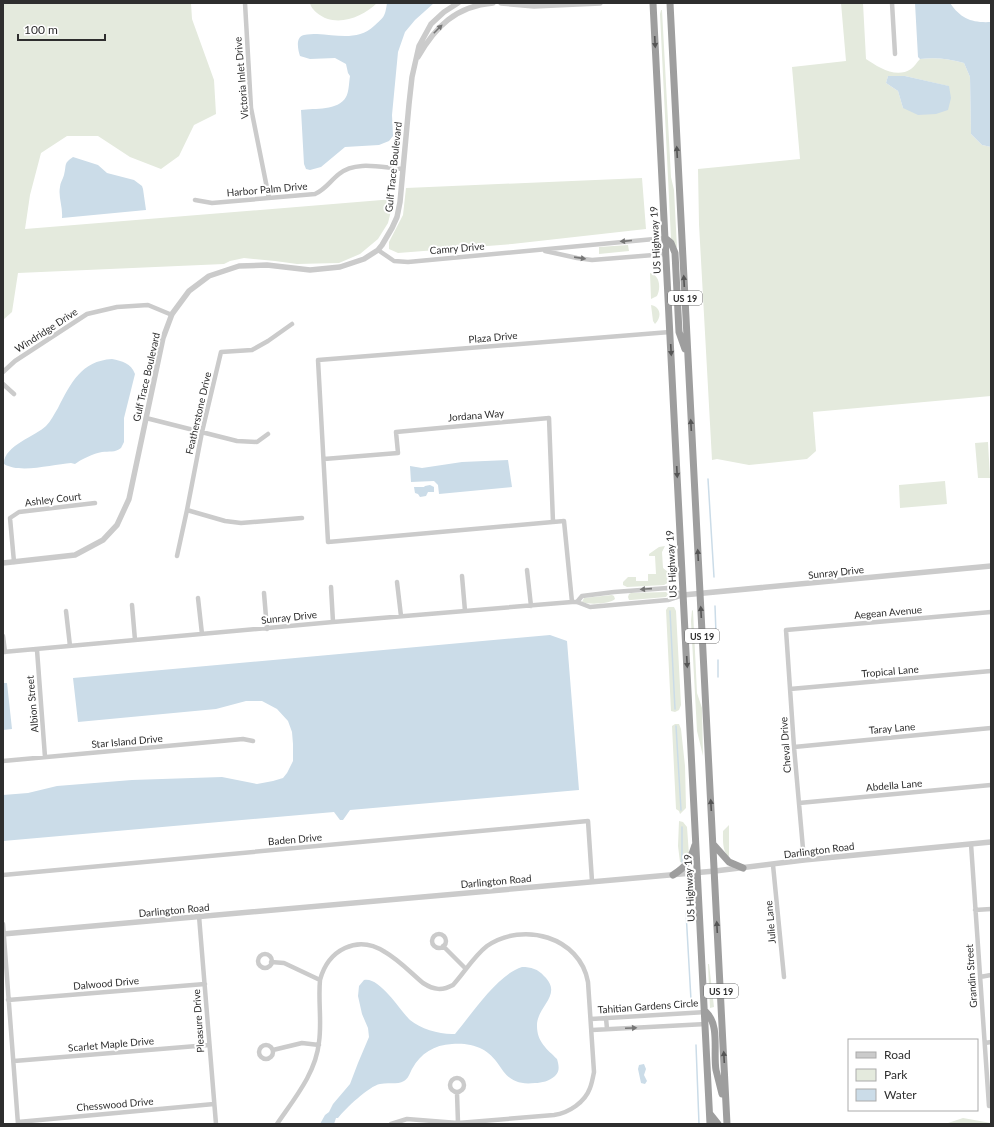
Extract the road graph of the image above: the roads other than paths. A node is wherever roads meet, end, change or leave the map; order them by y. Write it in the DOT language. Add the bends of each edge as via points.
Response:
graph roads {
  1 [pos="245,3"];
  2 [pos="458,3"];
  3 [pos="481,3"];
  4 [pos="493,3"];
  5 [pos="501,3"];
  6 [pos="600,3"];
  7 [pos="653,3"];
  8 [pos="670,3"];
  9 [pos="892,3"];
  10 [pos="558,4"];
  11 [pos="894,54"];
  12 [pos="416,61"];
  13 [pos="402,169"];
  14 [pos="269,198"];
  15 [pos="195,200"];
  16 [pos="665,238"];
  17 [pos="378,250"];
  18 [pos="542,250"];
  19 [pos="666,254"];
  20 [pos="172,315"];
  21 [pos="292,324"];
  22 [pos="670,332"];
  23 [pos="688,359"];
  24 [pos="3,372"];
  25 [pos="3,384"];
  26 [pos="14,394"];
  27 [pos="146,418"];
  28 [pos="202,432"];
  29 [pos="268,434"];
  30 [pos="324,459"];
  31 [pos="95,503"];
  32 [pos="187,510"];
  33 [pos="302,518"];
  34 [pos="553,522"];
  35 [pos="177,556"];
  36 [pos="14,562"];
  37 [pos="3,563"];
  38 [pos="991,566"];
  39 [pos="528,570"];
  40 [pos="462,576"];
  41 [pos="397,582"];
  42 [pos="330,587"];
  43 [pos="264,593"];
  44 [pos="700,594"];
  45 [pos="683,595"];
  46 [pos="198,598"];
  47 [pos="574,602"];
  48 [pos="132,605"];
  49 [pos="531,606"];
  50 [pos="66,611"];
  51 [pos="465,611"];
  52 [pos="991,612"];
  53 [pos="401,616"];
  54 [pos="333,622"];
  55 [pos="266,629"];
  56 [pos="786,630"];
  57 [pos="202,634"];
  58 [pos="3,636"];
  59 [pos="135,640"];
  60 [pos="70,646"];
  61 [pos="37,650"];
  62 [pos="4,652"];
  63 [pos="991,671"];
  64 [pos="790,689"];
  65 [pos="991,728"];
  66 [pos="253,740"];
  67 [pos="794,747"];
  68 [pos="45,757"];
  69 [pos="3,761"];
  70 [pos="991,785"];
  71 [pos="799,803"];
  72 [pos="696,841"];
  73 [pos="991,842"];
  74 [pos="713,844"];
  75 [pos="971,844"];
  76 [pos="804,860"];
  77 [pos="773,865"];
  78 [pos="743,868"];
  79 [pos="715,871"];
  80 [pos="698,873"];
  81 [pos="3,875"];
  82 [pos="673,875"];
  83 [pos="592,882"];
  84 [pos="991,909"];
  85 [pos="975,910"];
  86 [pos="199,916"];
  87 [pos="3,924"];
  88 [pos="3,934"];
  89 [pos="443,946"];
  90 [pos="271,962"];
  91 [pos="466,969"];
  92 [pos="980,976"];
  93 [pos="991,976"];
  94 [pos="784,977"];
  95 [pos="320,980"];
  96 [pos="205,984"];
  97 [pos="8,1000"];
  98 [pos="706,1012"];
  99 [pos="606,1018"];
  100 [pos="591,1019"];
  101 [pos="706,1024"];
  102 [pos="607,1029"];
  103 [pos="592,1030"];
  104 [pos="991,1042"];
  105 [pos="985,1043"];
  106 [pos="209,1045"];
  107 [pos="319,1045"];
  108 [pos="273,1050"];
  109 [pos="14,1061"];
  110 [pos="457,1092"];
  111 [pos="214,1104"];
  112 [pos="990,1106"];
  113 [pos="726,1110"];
  114 [pos="710,1114"];
  115 [pos="18,1123"];
  116 [pos="458,1123"];
  117 [pos="216,1124"];
  118 [pos="277,1124"];
  119 [pos="391,1124"];
  120 [pos="710,1124"];
  121 [pos="718,1124"];
  122 [pos="727,1124"];
  1 -- 14 [label="street, Victoria Inlet Drive" via="251,108"];
  2 -- 12 [label="street, Gulf Trace Boulevard" via="431,24 419,46"];
  3 -- 4 [label="street, Gulf Trace Boulevard"];
  12 -- 3 [label="street, Gulf Trace Boulevard, one-way" via="436,30 462,10"];
  5 -- 10 [label="street" via="534,6"];
  6 -- 10 [label="street"];
  7 -- 16 [label="highway, US Highway 19 / US 19, one-way"];
  23 -- 8 [label="highway, US 19, one-way"];
  9 -- 11 [label="street"];
  12 -- 13 [label="street, Gulf Trace Boulevard"];
  13 -- 14 [label="street, Harbor Palm Drive" via="354,166 338,174 327,187 316,194"];
  13 -- 17 [label="street, Gulf Trace Boulevard" via="397,217"];
  14 -- 15 [label="street, Harbor Palm Drive" via="212,203"];
  16 -- 18 [label="street, Camry Drive, one-way"];
  16 -- 19 [label="highway, US Highway 19 / US 19"];
  16 -- 23 [label="highway" via="671,243 675,253 679,332"];
  17 -- 18 [label="street, Camry Drive" via="398,262"];
  17 -- 20 [label="street, Gulf Trace Boulevard" via="349,265 328,269 239,266 209,276 189,291"];
  18 -- 19 [label="street, Camry Drive, one-way" via="592,260"];
  19 -- 22 [label="highway, US Highway 19 / US 19"];
  20 -- 24 [label="street, Windridge Drive" via="148,305 117,307 87,314 15,361"];
  20 -- 27 [label="street, Gulf Trace Boulevard" via="163,338"];
  21 -- 28 [label="street, Featherstone Drive" via="252,350 221,352"];
  22 -- 30 [label="street, Plaza Drive" via="318,360"];
  22 -- 45 [label="highway, US Highway 19 / US 19, one-way"];
  44 -- 23 [label="highway, US 19, one-way"];
  25 -- 26 [label="street"];
  27 -- 28 [label="street"];
  27 -- 36 [label="street, Gulf Trace Boulevard" via="129,500 117,525 103,540 75,555"];
  28 -- 29 [label="street" via="237,441 257,442"];
  28 -- 32 [label="street, Featherstone Drive"];
  30 -- 34 [label="street" via="328,542"];
  30 -- 34 [label="street, Jordana Way" via="398,453 396,432 549,418"];
  31 -- 36 [label="street, Ashley Court" via="19,512 10,518"];
  32 -- 33 [label="street" via="241,523"];
  32 -- 35 [label="street, Featherstone Drive"];
  34 -- 47 [label="street" via="564,521"];
  36 -- 37 [label="street, Gulf Trace Boulevard"];
  38 -- 44 [label="street, Sunray Drive"];
  39 -- 49 [label="street"];
  40 -- 51 [label="street"];
  41 -- 53 [label="street"];
  42 -- 54 [label="street"];
  43 -- 55 [label="street"];
  44 -- 45 [label="street, Sunray Drive"];
  74 -- 44 [label="highway, US 19, one-way"];
  45 -- 47 [label="street, Sunray Drive" via="668,600 590,607"];
  45 -- 47 [label="street, Sunray Drive, one-way" via="668,588 582,596"];
  45 -- 72 [label="highway, US Highway 19 / US 19, one-way"];
  46 -- 57 [label="street"];
  47 -- 49 [label="street, Sunray Drive"];
  48 -- 59 [label="street"];
  49 -- 51 [label="street, Sunray Drive"];
  50 -- 60 [label="street"];
  51 -- 53 [label="street, Sunray Drive"];
  52 -- 56 [label="street, Aegean Avenue"];
  53 -- 54 [label="street, Sunray Drive"];
  54 -- 55 [label="street, Sunray Drive"];
  55 -- 57 [label="street, Sunray Drive"];
  56 -- 64 [label="street, Cheval Drive"];
  57 -- 59 [label="street, Sunray Drive"];
  58 -- 62 [label="street"];
  59 -- 60 [label="street, Sunray Drive"];
  60 -- 61 [label="street, Sunray Drive"];
  61 -- 62 [label="street, Sunray Drive"];
  61 -- 68 [label="street, Albion Street"];
  63 -- 64 [label="street, Tropical Lane"];
  64 -- 67 [label="street, Cheval Drive"];
  65 -- 67 [label="street, Taray Lane"];
  66 -- 68 [label="street, Star Island Drive"];
  67 -- 71 [label="street, Cheval Drive"];
  68 -- 69 [label="street, Star Island Drive"];
  70 -- 71 [label="street, Abdella Lane"];
  71 -- 76 [label="street, Cheval Drive"];
  72 -- 80 [label="highway, US Highway 19 / US 19"];
  72 -- 82 [label="highway" via="690,859 683,869"];
  73 -- 75 [label="street, Darlington Road"];
  74 -- 78 [label="highway" via="729,862"];
  74 -- 79 [label="highway, US 19"];
  75 -- 76 [label="street, Darlington Road"];
  75 -- 85 [label="street, Grandin Street"];
  76 -- 77 [label="street, Darlington Road"];
  77 -- 78 [label="street, Darlington Road"];
  77 -- 94 [label="street, Julie Lane"];
  78 -- 79 [label="street, Darlington Road"];
  79 -- 80 [label="street, Darlington Road"];
  113 -- 79 [label="highway, US 19, one-way"];
  80 -- 82 [label="street, Darlington Road"];
  80 -- 98 [label="highway, US Highway 19 / US 19"];
  81 -- 83 [label="street, Baden Drive" via="588,821"];
  82 -- 83 [label="street, Darlington Road"];
  83 -- 86 [label="street, Darlington Road"];
  84 -- 85 [label="street"];
  85 -- 92 [label="street, Grandin Street"];
  86 -- 88 [label="street, Darlington Road"];
  86 -- 96 [label="street, Pleasure Drive"];
  87 -- 88 [label="street"];
  88 -- 97 [label="street"];
  89 -- 91 [label="street"];
  90 -- 95 [label="street" via="284,963"];
  91 -- 95 [label="street, Tahitian Gardens Circle" via="453,985 435,989 423,983 386,952 375,947 358,945 346,947 335,954 324,968"];
  91 -- 100 [label="street, Tahitian Gardens Circle" via="487,946 506,937 532,934 556,940 570,950 584,969 588,982"];
  92 -- 93 [label="street"];
  92 -- 105 [label="street, Grandin Street"];
  95 -- 107 [label="street, Tahitian Gardens Circle"];
  96 -- 97 [label="street, Dalwood Drive"];
  96 -- 106 [label="street, Pleasure Drive"];
  97 -- 109 [label="street"];
  98 -- 99 [label="street, Tahitian Gardens Circle"];
  98 -- 101 [label="highway, US Highway 19 / US 19"];
  98 -- 113 [label="highway" via="712,1023 716,1069"];
  99 -- 100 [label="street, Tahitian Gardens Circle"];
  99 -- 102 [label="street"];
  100 -- 103 [label="street, Tahitian Gardens Circle"];
  102 -- 101 [label="street, Tahitian Gardens Circle, one-way"];
  101 -- 114 [label="highway, US Highway 19 / US 19"];
  102 -- 103 [label="street, Tahitian Gardens Circle"];
  103 -- 116 [label="street, Tahitian Gardens Circle" via="594,1072 591,1087 575,1106 557,1114"];
  104 -- 105 [label="street"];
  105 -- 112 [label="street, Grandin Street"];
  106 -- 109 [label="street, Scarlet Maple Drive"];
  106 -- 111 [label="street, Pleasure Drive"];
  107 -- 108 [label="street" via="302,1043"];
  107 -- 118 [label="street, Tahitian Gardens Circle" via="312,1070"];
  109 -- 115 [label="street"];
  110 -- 116 [label="street"];
  111 -- 115 [label="street, Chesswood Drive"];
  111 -- 117 [label="street, Pleasure Drive"];
  113 -- 122 [label="highway, US 19"];
  114 -- 120 [label="highway, US Highway 19 / US 19"];
  114 -- 121 [label="highway"];
  116 -- 119 [label="street, Tahitian Gardens Circle" via="414,1119"];
}
